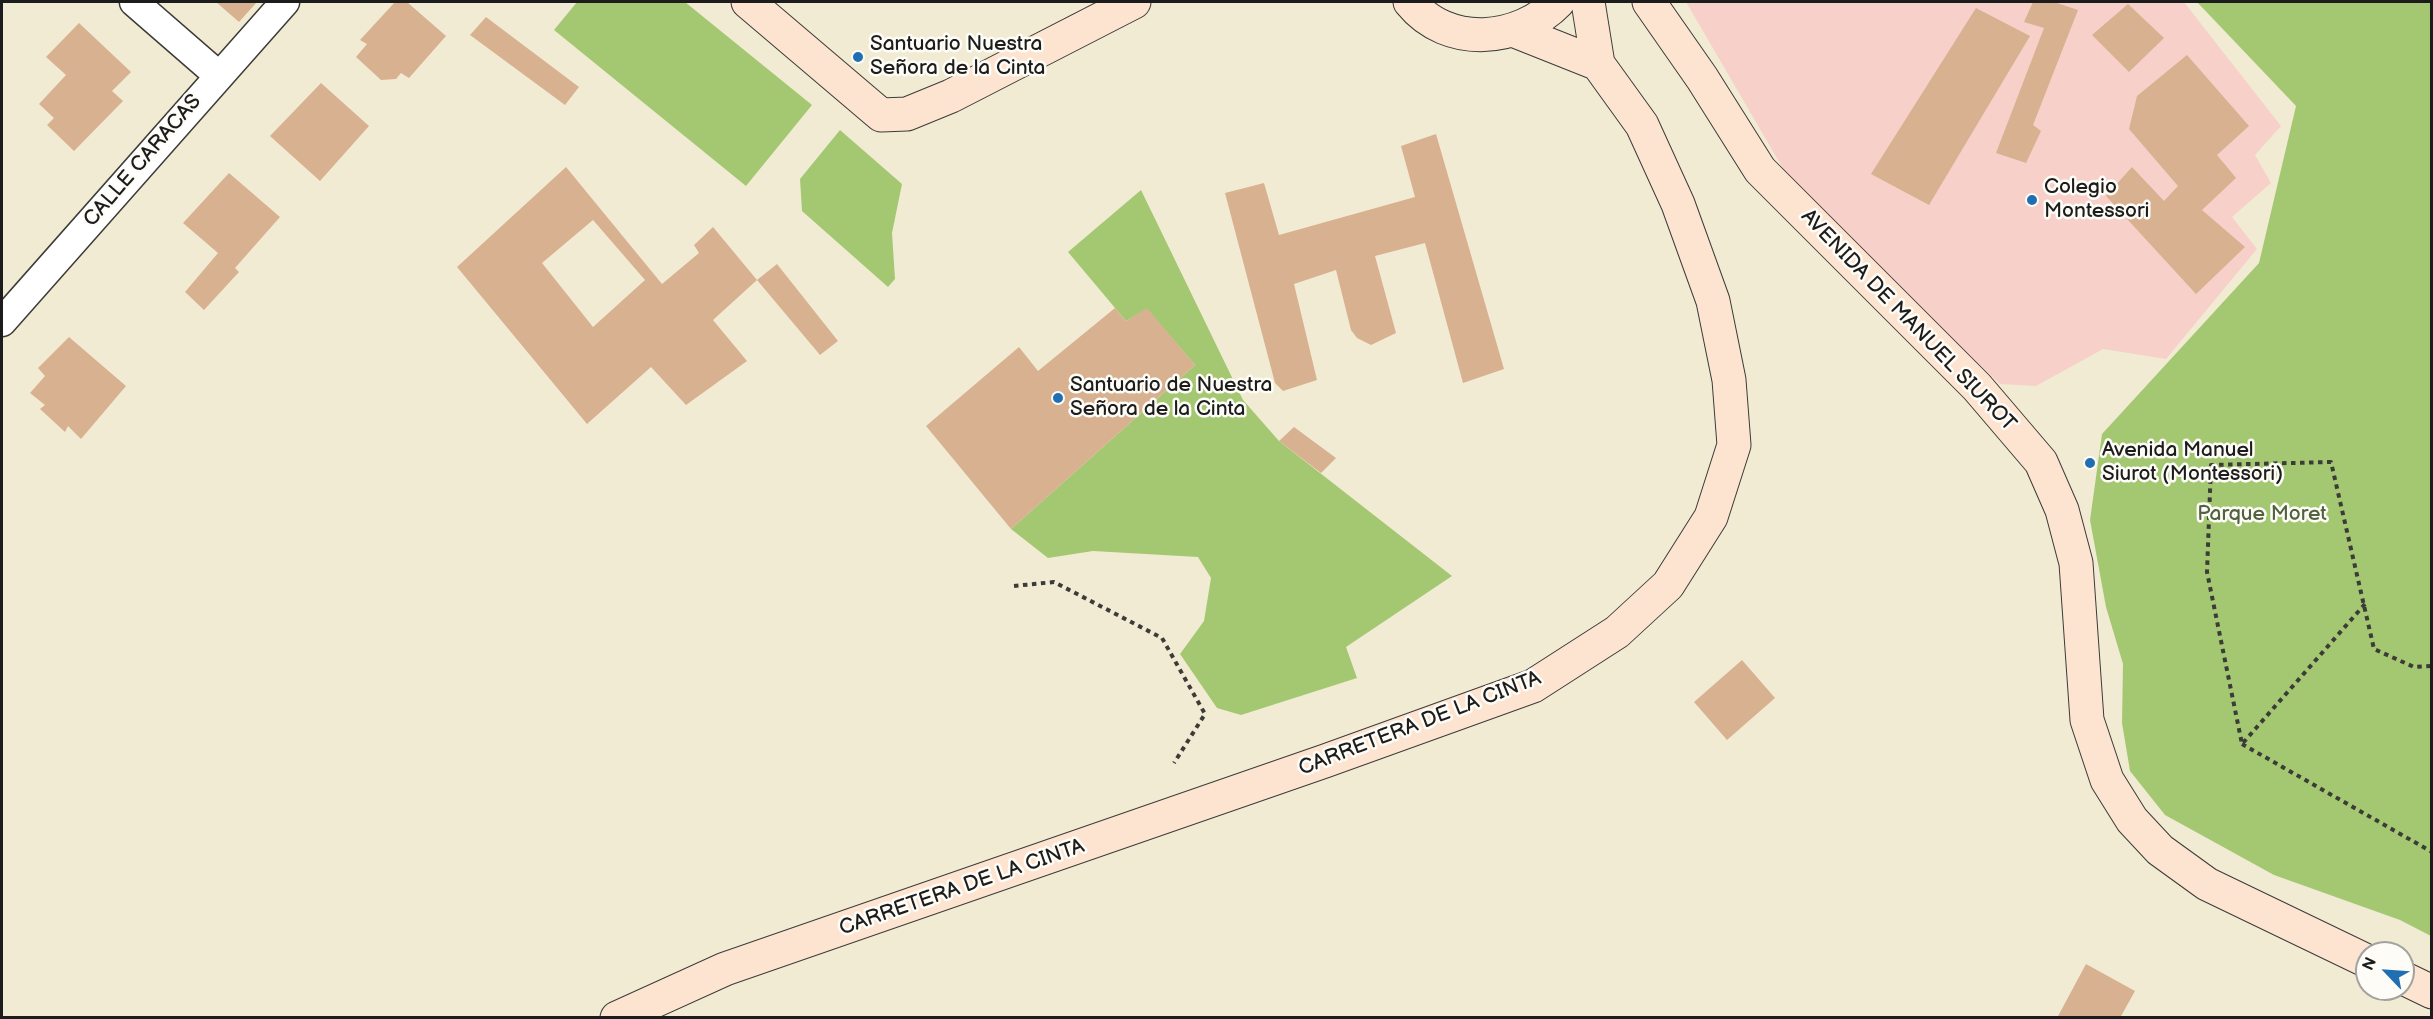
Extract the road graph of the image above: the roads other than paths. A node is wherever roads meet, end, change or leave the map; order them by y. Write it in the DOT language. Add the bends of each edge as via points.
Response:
graph roads {
  1 [pos="134,2"];
  2 [pos="285,2"];
  3 [pos="748,2"];
  4 [pos="1134,2"];
  5 [pos="1410,2"];
  6 [pos="1558,2"];
  7 [pos="1587,2"];
  8 [pos="1649,2"];
  9 [pos="1515,31"];
  10 [pos="1598,64"];
  11 [pos="218,75"];
  12 [pos="2,322"];
  13 [pos="2355,955"];
  14 [pos="2415,984"];
  15 [pos="2432,992"];
  16 [pos="617,1017"];
  1 -- 11 [label="street"];
  2 -- 11 [label="street, CALLE CARACAS"];
  3 -- 4 [label="main road" via="881,115 907,114 951,96"];
  5 -- 9 [label="main road" via="1443,27 1478,36"];
  6 -- 9 [label="main road" via="1544,16"];
  7 -- 10 [label="main road, CARRETERA DE LA CINTA"];
  8 -- 13 [label="main road, AVENIDA DE MANUEL SIUROT" via="1760,170 1977,387 2041,462 2062,510 2076,563 2087,720 2107,780 2132,820 2160,850 2207,884"];
  9 -- 10 [label="main road"];
  10 -- 16 [label="main road, CARRETERA DE LA CINTA" via="1642,125 1678,204 1713,301 1729,380 1734,445 1711,517 1668,585 1617,632 1533,686 725,969"];
  11 -- 12 [label="street, CALLE CARACAS"];
  14 -- 15 [label="main road"];
}
